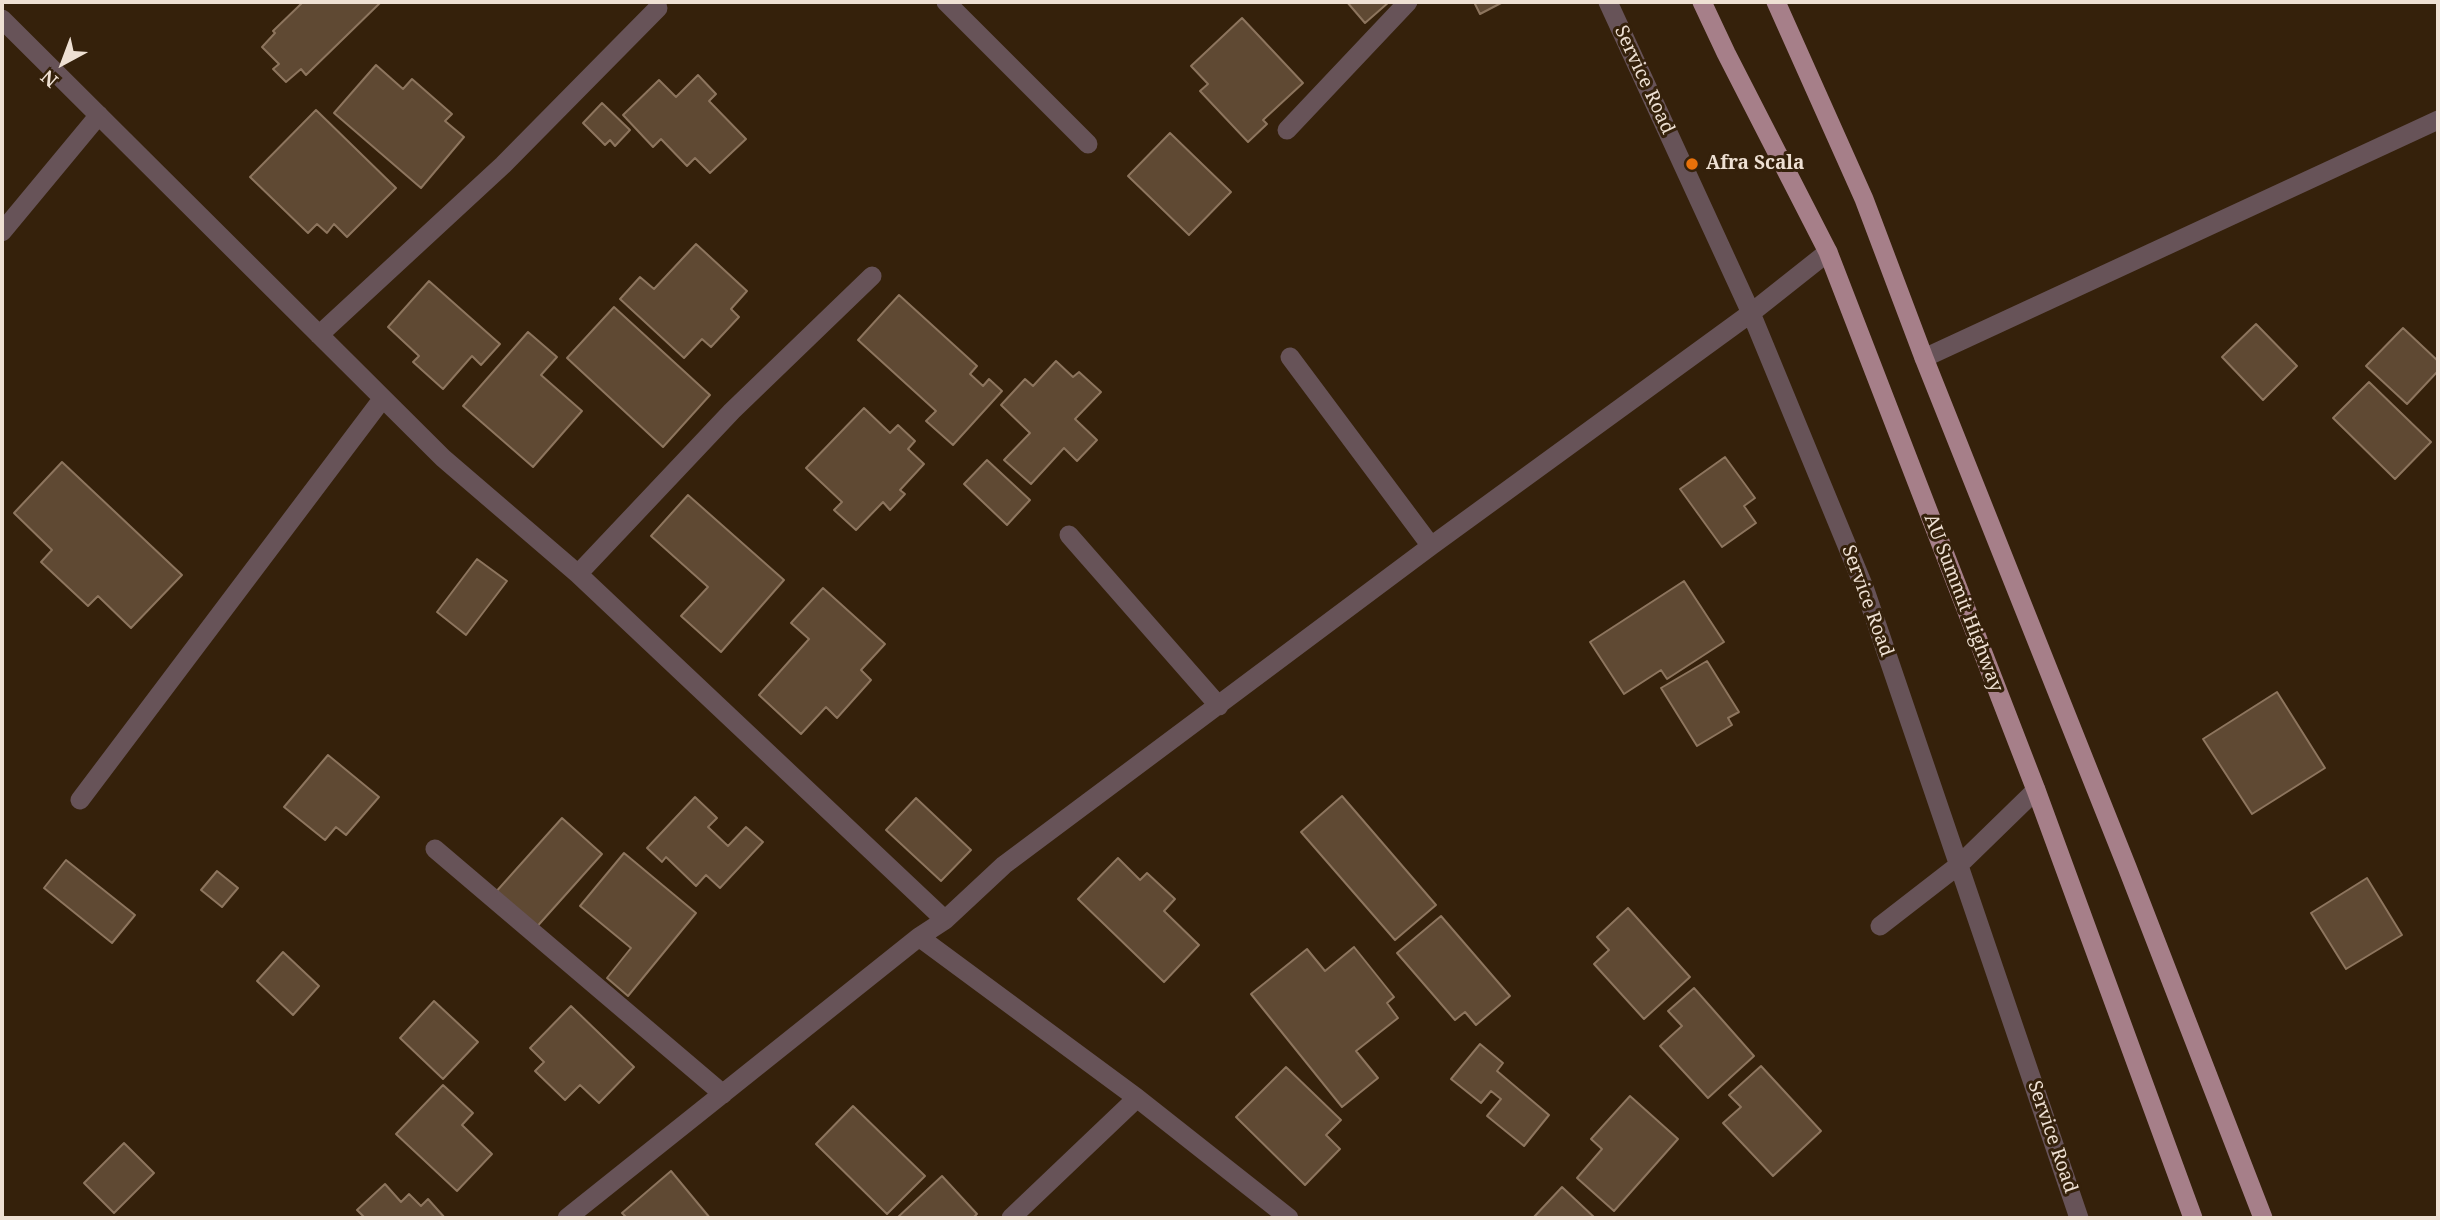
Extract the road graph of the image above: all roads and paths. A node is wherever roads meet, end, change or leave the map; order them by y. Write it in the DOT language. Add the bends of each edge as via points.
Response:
graph roads {
  1 [pos="946,2"];
  2 [pos="1408,2"];
  3 [pos="1608,2"];
  4 [pos="1702,2"];
  5 [pos="1776,2"];
  6 [pos="658,8"];
  7 [pos="2,19"];
  8 [pos="99,114"];
  9 [pos="2438,120"];
  10 [pos="1287,130"];
  11 [pos="1088,144"];
  12 [pos="2,232"];
  13 [pos="1828,252"];
  14 [pos="872,276"];
  15 [pos="1751,313"];
  16 [pos="319,335"];
  17 [pos="1290,357"];
  18 [pos="1924,358"];
  19 [pos="383,398"];
  20 [pos="1069,535"];
  21 [pos="1431,546"];
  22 [pos="578,574"];
  23 [pos="1219,706"];
  24 [pos="2036,790"];
  25 [pos="80,800"];
  26 [pos="435,849"];
  27 [pos="1960,864"];
  28 [pos="945,920"];
  29 [pos="1881,926"];
  30 [pos="919,937"];
  31 [pos="723,1094"];
  32 [pos="1137,1098"];
  33 [pos="567,1218"];
  34 [pos="1011,1218"];
  35 [pos="1289,1218"];
  36 [pos="2079,1218"];
  37 [pos="2193,1218"];
  38 [pos="2263,1218"];
  1 -- 11 [label="street"];
  2 -- 10 [label="street"];
  3 -- 15 [label="street, Service Road"];
  4 -- 13 [label="main road, AU Summit Highway"];
  5 -- 18 [label="main road" via="1864,199"];
  6 -- 16 [label="street" via="503,166"];
  7 -- 8 [label="street"];
  8 -- 12 [label="street"];
  8 -- 16 [label="street"];
  9 -- 18 [label="street"];
  13 -- 15 [label="street"];
  13 -- 24 [label="main road, AU Summit Highway"];
  14 -- 22 [label="street" via="732,411"];
  15 -- 21 [label="street"];
  15 -- 27 [label="street, Service Road" via="1864,587"];
  16 -- 19 [label="street"];
  17 -- 21 [label="street"];
  18 -- 38 [label="main road"];
  19 -- 22 [label="street" via="443,458"];
  19 -- 25 [label="street"];
  20 -- 23 [label="street"];
  21 -- 23 [label="street"];
  22 -- 28 [label="street"];
  23 -- 28 [label="street" via="1004,865"];
  24 -- 27 [label="street"];
  24 -- 37 [label="main road, AU Summit Highway"];
  26 -- 31 [label="street"];
  27 -- 29 [label="street"];
  27 -- 36 [label="street, Service Road"];
  28 -- 30 [label="street"];
  30 -- 31 [label="street"];
  30 -- 32 [label="street"];
  31 -- 33 [label="street"];
  32 -- 34 [label="street"];
  32 -- 35 [label="street"];
}
